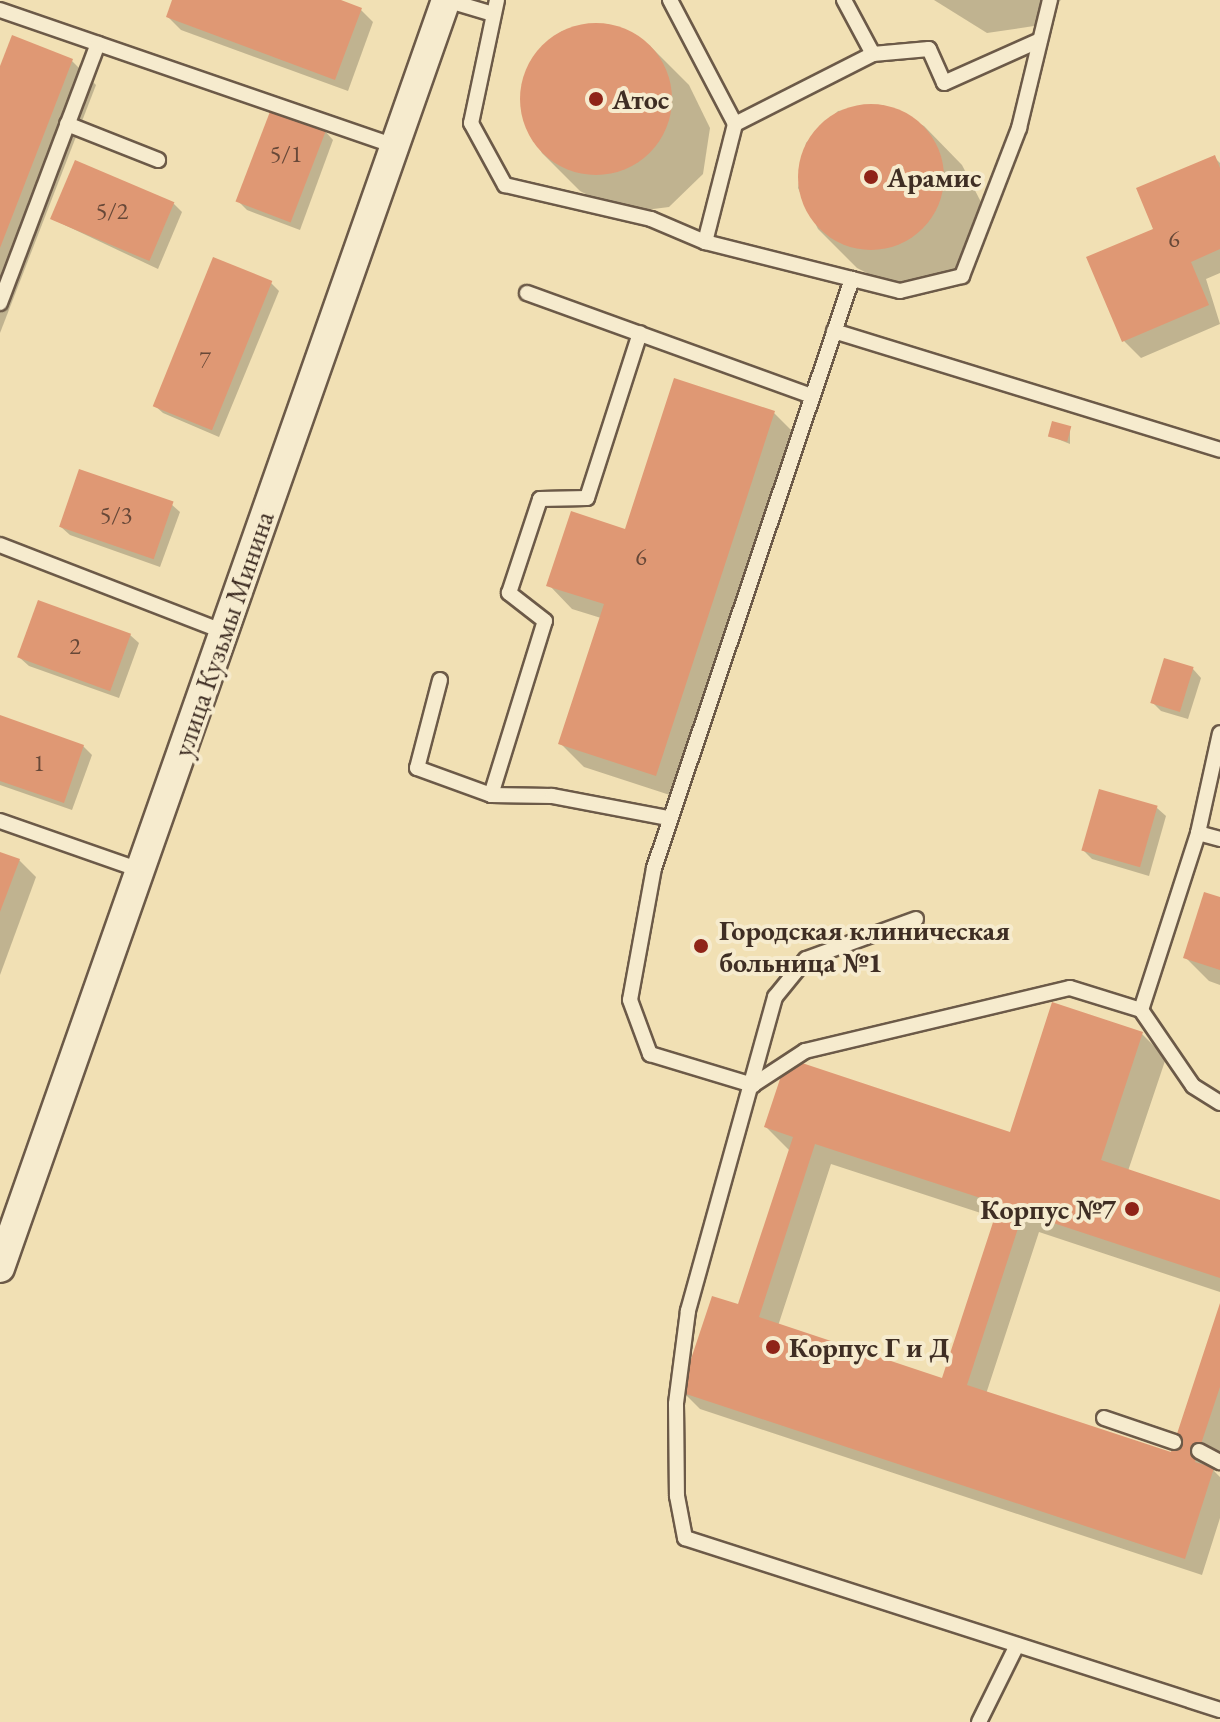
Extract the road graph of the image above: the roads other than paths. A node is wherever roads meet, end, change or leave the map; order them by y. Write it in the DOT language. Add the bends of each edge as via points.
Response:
graph roads {
  1 [pos="446,0"];
  2 [pos="670,0"];
  3 [pos="844,0"];
  4 [pos="1050,0"];
  5 [pos="495,7"];
  6 [pos="0,10"];
  7 [pos="1040,40"];
  8 [pos="98,44"];
  9 [pos="873,54"];
  10 [pos="67,124"];
  11 [pos="735,124"];
  12 [pos="395,146"];
  13 [pos="158,160"];
  14 [pos="705,242"];
  15 [pos="852,279"];
  16 [pos="527,293"];
  17 [pos="0,303"];
  18 [pos="834,331"];
  19 [pos="640,333"];
  20 [pos="812,396"];
  21 [pos="1220,450"];
  22 [pos="0,545"];
  23 [pos="224,632"];
  24 [pos="440,680"];
  25 [pos="1220,733"];
  26 [pos="491,795"];
  27 [pos="667,818"];
  28 [pos="0,821"];
  29 [pos="1198,833"];
  30 [pos="1220,839"];
  31 [pos="140,870"];
  32 [pos="916,919"];
  33 [pos="1141,1010"];
  34 [pos="753,1085"];
  35 [pos="1220,1103"];
  36 [pos="1,1265"];
  37 [pos="1104,1418"];
  38 [pos="1174,1442"];
  39 [pos="1199,1451"];
  40 [pos="1220,1462"];
  41 [pos="1017,1645"];
  42 [pos="1220,1710"];
  43 [pos="979,1722"];
  1 -- 5 [label="lane"];
  1 -- 12 [label="street, улица Кузьмы Минина"];
  2 -- 11 [label="lane"];
  3 -- 9 [label="lane"];
  4 -- 7 [label="lane"];
  5 -- 14 [label="lane" via="471,123 505,185 651,219"];
  6 -- 8 [label="lane"];
  7 -- 9 [label="lane" via="944,83 929,49"];
  7 -- 15 [label="lane" via="1019,128 962,276 900,291"];
  8 -- 10 [label="lane"];
  8 -- 12 [label="lane"];
  9 -- 11 [label="lane"];
  10 -- 13 [label="lane"];
  10 -- 17 [label="lane"];
  11 -- 14 [label="lane"];
  12 -- 23 [label="street, улица Кузьмы Минина"];
  14 -- 15 [label="lane"];
  15 -- 18 [label="lane"];
  16 -- 19 [label="lane"];
  18 -- 20 [label="lane"];
  18 -- 21 [label="lane"];
  19 -- 20 [label="lane"];
  19 -- 26 [label="lane" via="587,498 540,499 509,593 545,621"];
  20 -- 27 [label="lane"];
  22 -- 23 [label="lane"];
  23 -- 31 [label="street, улица Кузьмы Минина"];
  24 -- 26 [label="lane" via="417,768"];
  25 -- 29 [label="lane"];
  26 -- 27 [label="lane" via="552,796"];
  27 -- 34 [label="lane" via="630,1000 650,1054"];
  28 -- 31 [label="lane"];
  29 -- 30 [label="lane"];
  29 -- 33 [label="lane"];
  31 -- 36 [label="street, улица Кузьмы Минина"];
  32 -- 34 [label="lane" via="806,959 775,997"];
  33 -- 34 [label="lane" via="1070,988 805,1051"];
  33 -- 35 [label="lane" via="1193,1086"];
  34 -- 41 [label="lane" via="688,1311 676,1404 677,1496 685,1538"];
  37 -- 38 [label="lane"];
  39 -- 40 [label="lane"];
  41 -- 42 [label="lane"];
  41 -- 43 [label="lane"];
}
